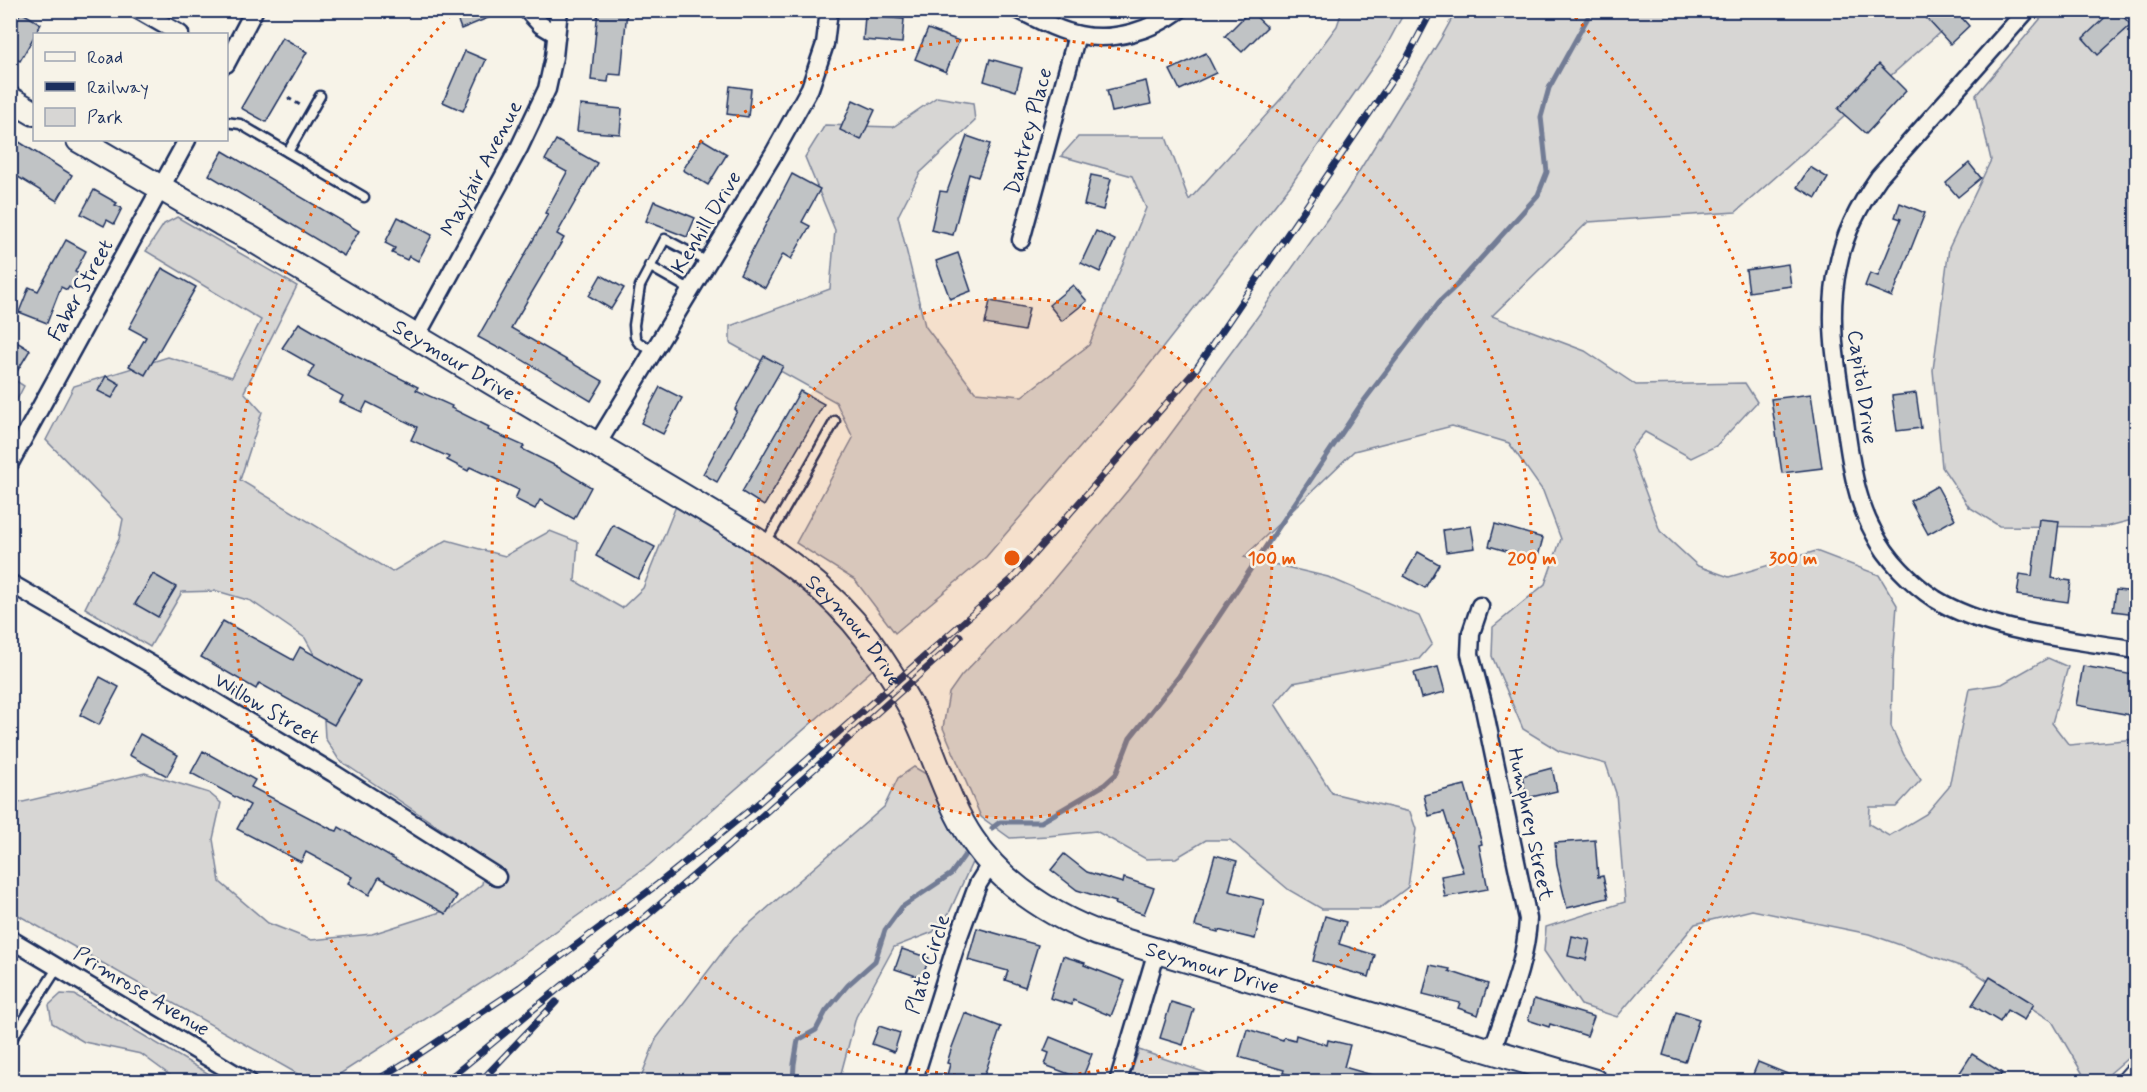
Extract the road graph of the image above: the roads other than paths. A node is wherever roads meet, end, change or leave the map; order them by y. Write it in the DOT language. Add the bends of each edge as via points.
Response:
graph roads {
  1 [pos="138,10"];
  2 [pos="526,10"];
  3 [pos="559,10"];
  4 [pos="829,10"];
  5 [pos="1019,10"];
  6 [pos="1179,10"];
  7 [pos="2027,10"];
  8 [pos="254,11"];
  9 [pos="178,33"];
  10 [pos="556,34"];
  11 [pos="1077,35"];
  12 [pos="228,60"];
  13 [pos="320,96"];
  14 [pos="10,99"];
  15 [pos="33,112"];
  16 [pos="228,122"];
  17 [pos="81,141"];
  18 [pos="186,141"];
  19 [pos="288,152"];
  20 [pos="161,189"];
  21 [pos="364,197"];
  22 [pos="1021,240"];
  23 [pos="708,262"];
  24 [pos="649,266"];
  25 [pos="691,290"];
  26 [pos="416,338"];
  27 [pos="654,352"];
  28 [pos="835,421"];
  29 [pos="596,446"];
  30 [pos="10,463"];
  31 [pos="764,546"];
  32 [pos="10,583"];
  33 [pos="1480,606"];
  34 [pos="2136,650"];
  35 [pos="991,863"];
  36 [pos="497,878"];
  37 [pos="10,939"];
  38 [pos="1157,951"];
  39 [pos="58,967"];
  40 [pos="10,1042"];
  41 [pos="1492,1051"];
  42 [pos="2136,1074"];
  43 [pos="249,1082"];
  44 [pos="913,1082"];
  45 [pos="1118,1082"];
  46 [pos="1596,1082"];
  47 [pos="2129,1082"];
  1 -- 9 [label="street"];
  2 -- 10 [label="street"];
  3 -- 10 [label="street, Mayfair Avenue"];
  4 -- 23 [label="street, Kenhill Drive" via="825,44 810,88"];
  5 -- 11 [label="street"];
  6 -- 11 [label="street" via="1135,32"];
  7 -- 34 [label="street, Capitol Drive" via="1879,177 1860,204 1844,241 1831,318 1851,467 1860,500 1881,546 1911,580 1935,598 1990,623"];
  8 -- 12 [label="street"];
  10 -- 26 [label="street, Mayfair Avenue" via="547,89 538,109"];
  11 -- 22 [label="street, Dantrey Place"];
  13 -- 19 [label="lane"];
  14 -- 15 [label="street"];
  16 -- 19 [label="lane" via="240,124"];
  17 -- 20 [label="street, Seymour Drive"];
  18 -- 20 [label="street, Faber Street"];
  19 -- 21 [label="lane"];
  20 -- 26 [label="street, Seymour Drive"];
  20 -- 30 [label="street, Faber Street"];
  23 -- 24 [label="lane" via="665,239"];
  23 -- 25 [label="street, Kenhill Drive"];
  24 -- 25 [label="lane"];
  24 -- 27 [label="lane" via="640,286 634,325 635,337"];
  25 -- 27 [label="street, Kenhill Drive"];
  26 -- 29 [label="street, Seymour Drive"];
  27 -- 29 [label="street, Kenhill Drive"];
  28 -- 31 [label="lane"];
  29 -- 31 [label="street, Seymour Drive"];
  31 -- 35 [label="street, Seymour Drive" via="825,591 879,655 917,717 970,837"];
  32 -- 36 [label="street, Willow Street" via="333,773"];
  33 -- 41 [label="street, Humphrey Street" via="1471,633 1470,654 1528,919 1522,962"];
  35 -- 38 [label="street, Seymour Drive" via="1016,888 1048,911 1097,933"];
  35 -- 44 [label="street, Plato Circle" via="978,884 959,936"];
  37 -- 39 [label="street, Primrose Avenue"];
  38 -- 41 [label="street, Seymour Drive"];
  38 -- 45 [label="street"];
  39 -- 40 [label="lane"];
  39 -- 43 [label="street, Primrose Avenue"];
  41 -- 46 [label="street, Seymour Drive"];
  42 -- 47 [label="street"];
}
